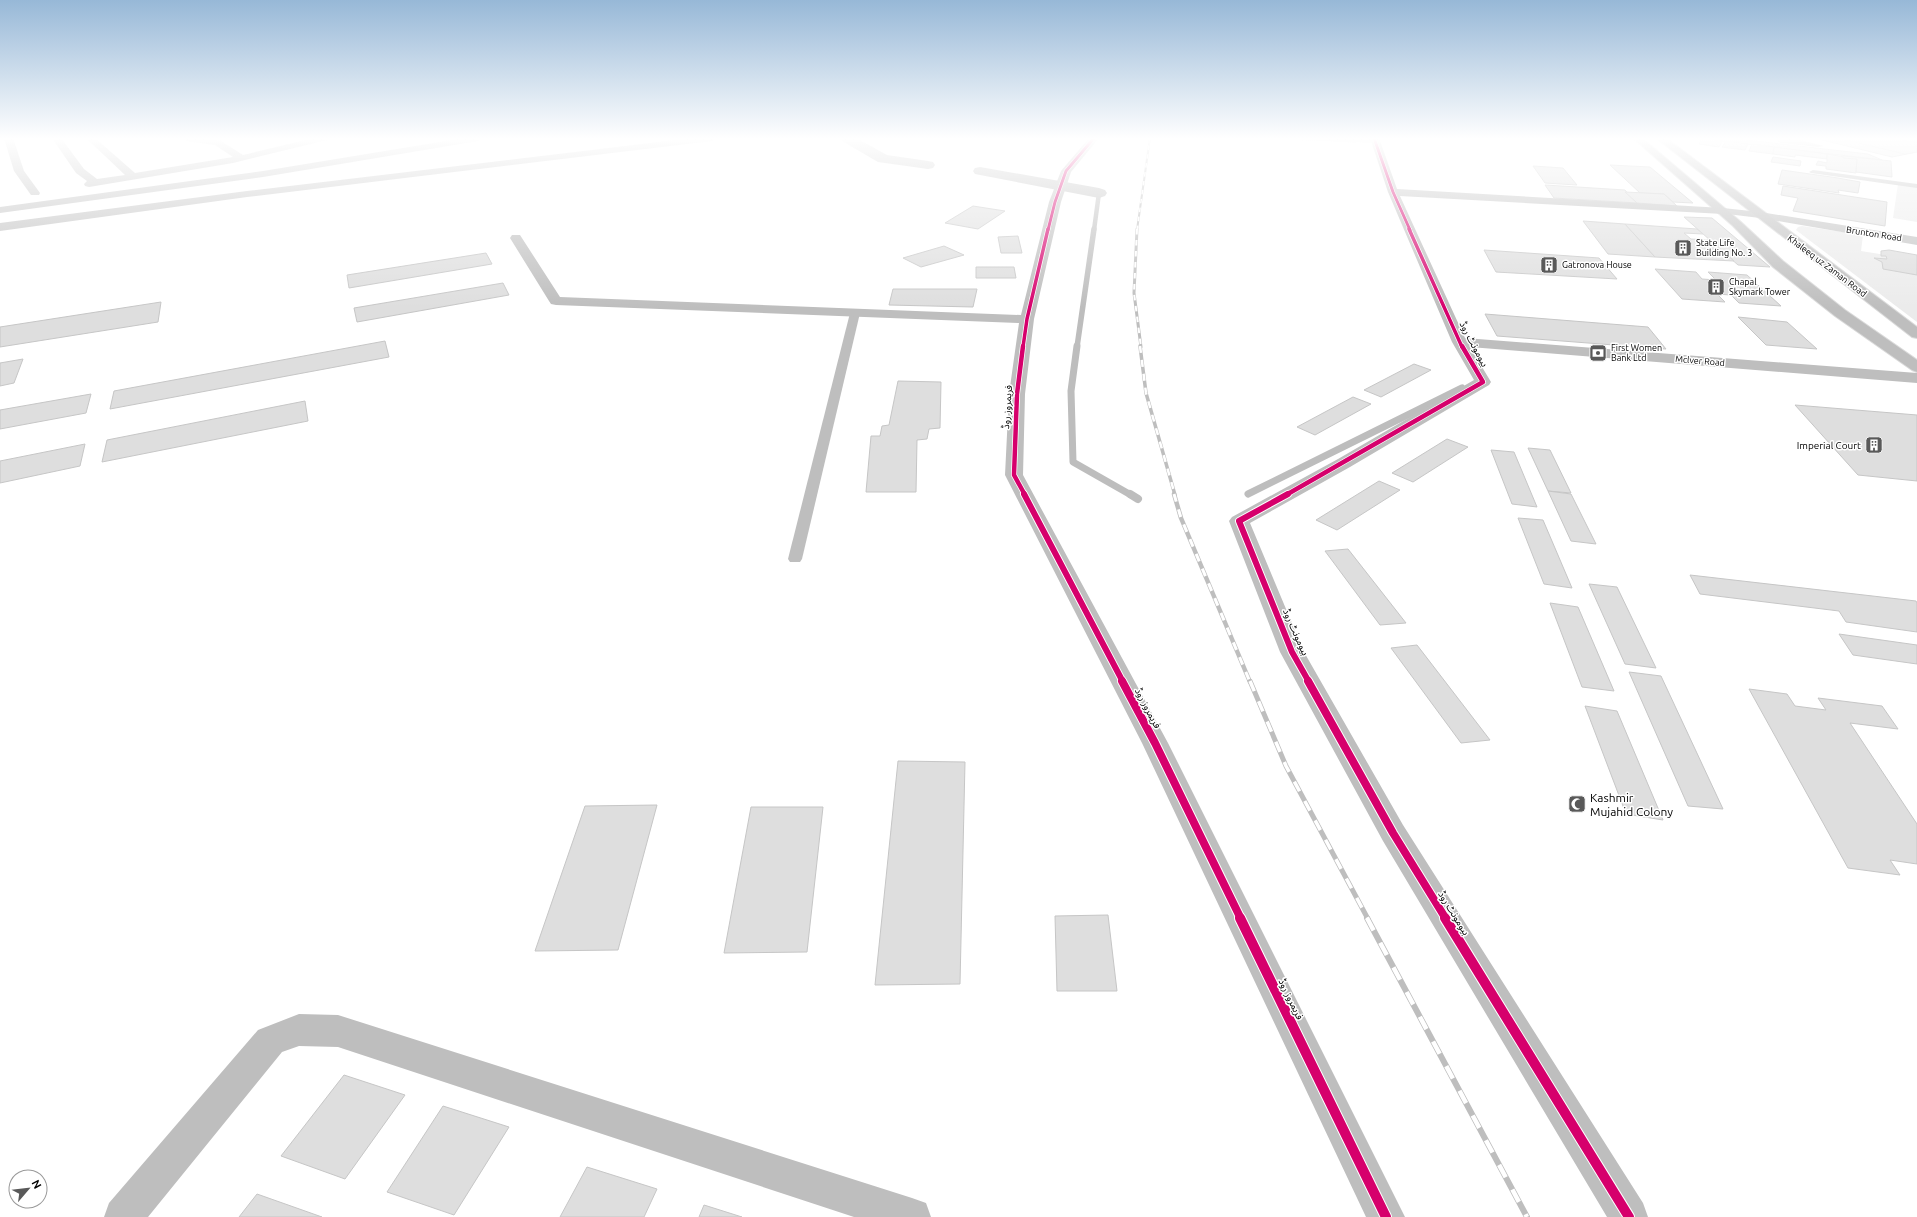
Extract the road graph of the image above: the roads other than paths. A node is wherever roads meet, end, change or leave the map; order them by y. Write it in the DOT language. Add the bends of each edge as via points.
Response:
graph roads {
  1 [pos="28,195"];
  2 [pos="112,195"];
  3 [pos="241,195"];
  4 [pos="1058,195"];
  5 [pos="1393,195"];
  6 [pos="1441,195"];
  7 [pos="1704,195"];
  8 [pos="1734,195"];
  9 [pos="21,196"];
  10 [pos="0,210"];
  11 [pos="1723,211"];
  12 [pos="1760,215"];
  13 [pos="0,228"];
  14 [pos="516,238"];
  15 [pos="1917,241"];
  16 [pos="855,313"];
  17 [pos="1027,319"];
  18 [pos="1917,334"];
  19 [pos="1459,342"];
  20 [pos="1917,367"];
  21 [pos="1917,378"];
  22 [pos="795,559"];
  23 [pos="123,1217"];
  24 [pos="912,1217"];
  25 [pos="1386,1217"];
  26 [pos="1629,1217"];
  1 -- 9 [label="street"];
  2 -- 10 [label="street"];
  3 -- 13 [label="street"];
  4 -- 17 [label="street, فریمروز روڈ"];
  5 -- 19 [label="street, بیومونٹ روڈ"];
  6 -- 11 [label="street"];
  7 -- 11 [label="street"];
  8 -- 12 [label="street, Khaleeq uz Zaman Road"];
  11 -- 12 [label="street, Brunton Road"];
  11 -- 20 [label="street" via="1778,264 1840,313"];
  12 -- 15 [label="street, Brunton Road"];
  12 -- 18 [label="street, Khaleeq uz Zaman Road"];
  14 -- 16 [label="street" via="556,301"];
  16 -- 17 [label="street"];
  16 -- 22 [label="lane"];
  17 -- 25 [label="street, فریمروز روڈ" via="1017,394 1014,475 1155,743"];
  19 -- 21 [label="street, Mclver Road"];
  19 -- 26 [label="street, بیومونٹ روڈ" via="1483,382 1239,520 1292,652 1393,834"];
  23 -- 24 [label="street" via="270,1042 299,1030 338,1031"];
}
